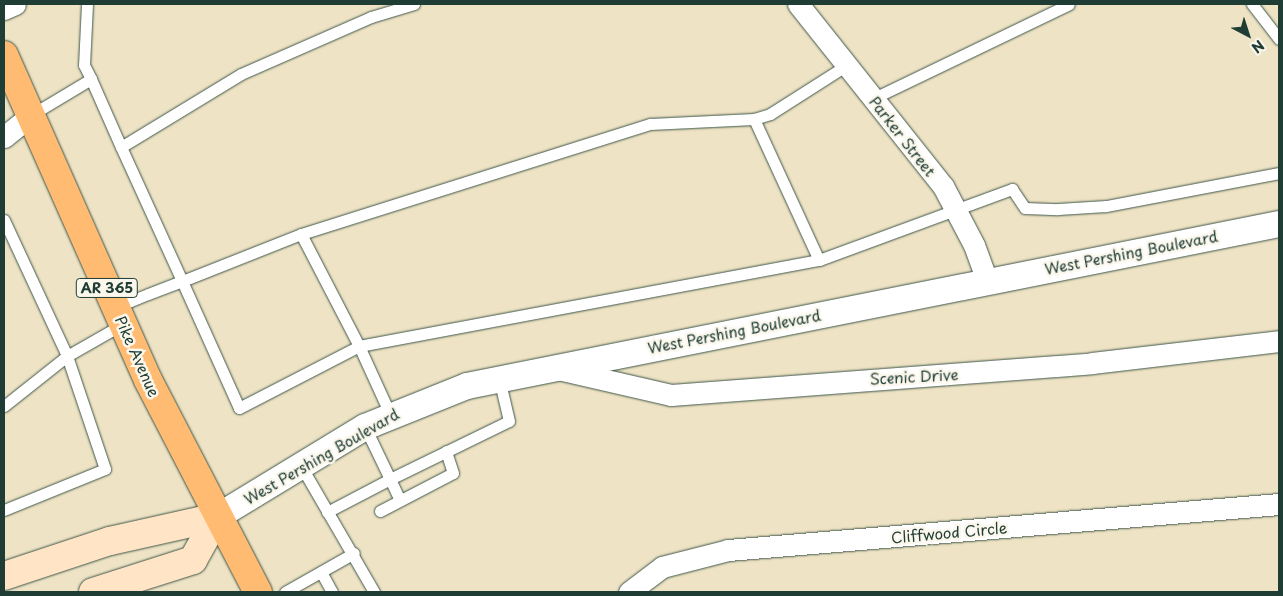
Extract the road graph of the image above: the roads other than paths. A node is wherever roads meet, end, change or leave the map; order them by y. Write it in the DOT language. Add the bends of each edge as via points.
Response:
graph roads {
  1 [pos="14,4"];
  2 [pos="87,4"];
  3 [pos="414,4"];
  4 [pos="798,4"];
  5 [pos="1069,4"];
  6 [pos="1252,4"];
  7 [pos="4,9"];
  8 [pos="1279,38"];
  9 [pos="4,55"];
  10 [pos="847,65"];
  11 [pos="90,79"];
  12 [pos="874,98"];
  13 [pos="31,115"];
  14 [pos="754,119"];
  15 [pos="4,137"];
  16 [pos="121,147"];
  17 [pos="1279,173"];
  18 [pos="956,211"];
  19 [pos="4,220"];
  20 [pos="1279,224"];
  21 [pos="300,234"];
  22 [pos="819,260"];
  23 [pos="987,280"];
  24 [pos="182,281"];
  25 [pos="119,316"];
  26 [pos="1279,341"];
  27 [pos="359,346"];
  28 [pos="67,356"];
  29 [pos="550,368"];
  30 [pos="499,378"];
  31 [pos="4,406"];
  32 [pos="390,414"];
  33 [pos="364,427"];
  34 [pos="446,451"];
  35 [pos="301,466"];
  36 [pos="390,479"];
  37 [pos="400,500"];
  38 [pos="1279,504"];
  39 [pos="4,510"];
  40 [pos="380,511"];
  41 [pos="327,512"];
  42 [pos="217,516"];
  43 [pos="354,554"];
  44 [pos="321,572"];
  45 [pos="4,576"];
  46 [pos="93,592"];
  47 [pos="258,592"];
  48 [pos="285,592"];
  49 [pos="332,592"];
  50 [pos="374,592"];
  51 [pos="629,592"];
  1 -- 7 [label="street"];
  2 -- 11 [label="lane" via="84,65"];
  3 -- 16 [label="lane" via="371,17 241,74"];
  4 -- 10 [label="street, Parker Street"];
  5 -- 12 [label="lane"];
  6 -- 8 [label="lane"];
  9 -- 13 [label="main road, Pike Avenue / AR 365"];
  10 -- 12 [label="street, Parker Street"];
  10 -- 14 [label="lane" via="770,114"];
  11 -- 13 [label="lane"];
  11 -- 16 [label="lane"];
  12 -- 18 [label="street, Parker Street" via="943,186"];
  13 -- 15 [label="street"];
  13 -- 25 [label="main road, Pike Avenue / AR 365"];
  14 -- 21 [label="lane" via="650,124"];
  14 -- 22 [label="lane"];
  16 -- 24 [label="lane"];
  17 -- 18 [label="lane" via="1106,206 1058,210 1025,208 1012,189"];
  18 -- 22 [label="lane"];
  18 -- 23 [label="street, Parker Street"];
  19 -- 28 [label="lane"];
  20 -- 23 [label="street, West Pershing Boulevard"];
  21 -- 24 [label="lane"];
  21 -- 27 [label="lane"];
  22 -- 27 [label="lane"];
  23 -- 29 [label="street, West Pershing Boulevard"];
  24 -- 25 [label="lane"];
  24 -- 27 [label="lane" via="239,408"];
  25 -- 28 [label="lane"];
  25 -- 42 [label="main road, Pike Avenue / AR 365"];
  26 -- 29 [label="street, Scenic Drive" via="1092,363 671,395"];
  27 -- 32 [label="lane"];
  28 -- 31 [label="lane"];
  28 -- 39 [label="lane" via="105,469"];
  29 -- 30 [label="street, West Pershing Boulevard"];
  30 -- 32 [label="street, West Pershing Boulevard" via="439,394"];
  30 -- 34 [label="lane" via="509,421"];
  32 -- 33 [label="street, West Pershing Boulevard"];
  33 -- 35 [label="street, West Pershing Boulevard"];
  33 -- 36 [label="lane"];
  34 -- 36 [label="lane"];
  34 -- 37 [label="lane" via="453,472"];
  35 -- 41 [label="lane"];
  35 -- 42 [label="street, West Pershing Boulevard"];
  36 -- 37 [label="lane"];
  36 -- 41 [label="lane"];
  37 -- 40 [label="lane"];
  38 -- 51 [label="street, Cliffwood Circle" via="728,550 662,567"];
  41 -- 43 [label="lane" via="346,531"];
  42 -- 45 [label="main road, West Pershing Boulevard" via="110,541"];
  42 -- 46 [label="main road" via="193,560"];
  42 -- 47 [label="main road, AR 365"];
  43 -- 44 [label="lane"];
  43 -- 50 [label="lane"];
  44 -- 48 [label="lane"];
  44 -- 49 [label="lane"];
}
